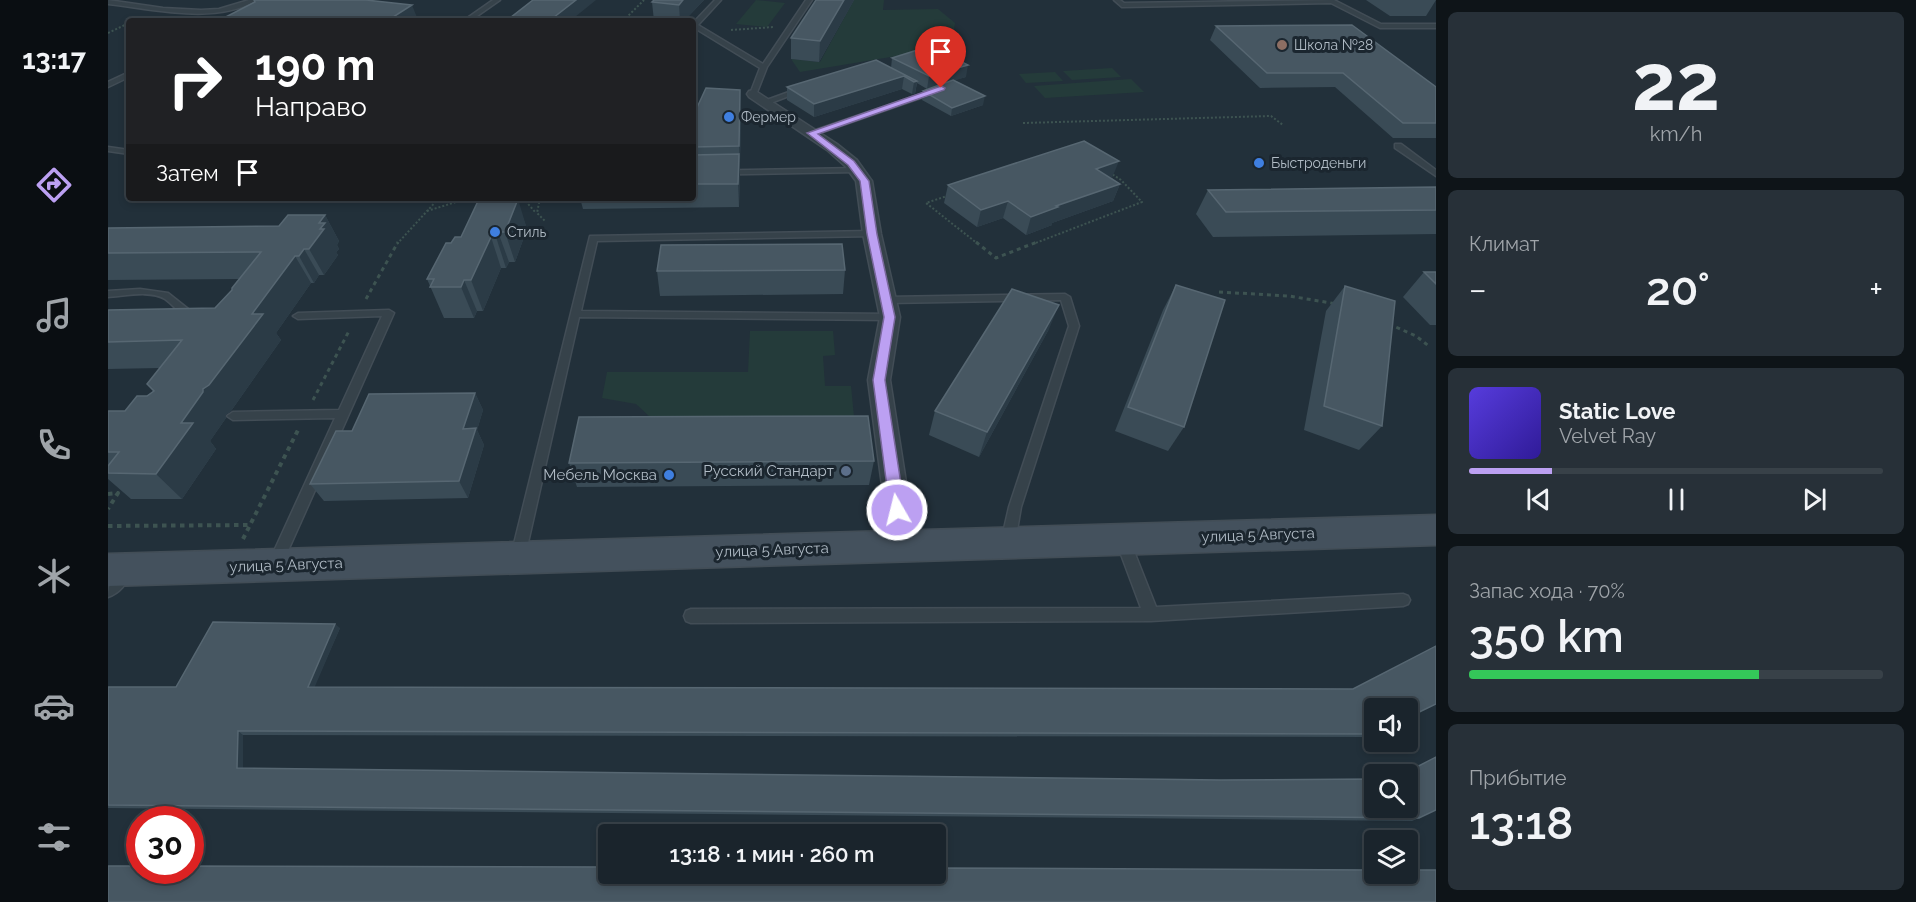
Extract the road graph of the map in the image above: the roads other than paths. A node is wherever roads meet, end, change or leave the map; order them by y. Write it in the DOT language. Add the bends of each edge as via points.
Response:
graph roads {
  1 [pos="254,0"];
  2 [pos="496,0"];
  3 [pos="718,0"];
  4 [pos="809,0"];
  5 [pos="1117,0"];
  6 [pos="108,2"];
  7 [pos="470,18"];
  8 [pos="696,23"];
  9 [pos="696,26"];
  10 [pos="1436,27"];
  11 [pos="764,67"];
  12 [pos="126,76"];
  13 [pos="108,85"];
  14 [pos="808,87"];
  15 [pos="916,88"];
  16 [pos="936,90"];
  17 [pos="927,94"];
  18 [pos="759,98"];
  19 [pos="812,133"];
  20 [pos="1398,146"];
  21 [pos="108,149"];
  22 [pos="126,152"];
  23 [pos="856,170"];
  24 [pos="696,173"];
  25 [pos="1436,174"];
  26 [pos="872,234"];
  27 [pos="108,294"];
  28 [pos="889,309"];
  29 [pos="576,314"];
  30 [pos="298,316"];
  31 [pos="205,317"];
  32 [pos="343,414"];
  33 [pos="233,416"];
  34 [pos="1436,530"];
  35 [pos="1123,540"];
  36 [pos="1008,543"];
  37 [pos="903,546"];
  38 [pos="518,558"];
  39 [pos="275,565"];
  40 [pos="114,577"];
  41 [pos="1403,600"];
  42 [pos="1151,614"];
  43 [pos="691,616"];
  1 -- 6 [label="lane" via="222,11 202,12"];
  2 -- 7 [label="lane"];
  3 -- 8 [label="lane"];
  4 -- 11 [label="lane"];
  5 -- 10 [label="lane" via="1122,5 1332,1 1380,26"];
  9 -- 11 [label="lane"];
  11 -- 18 [label="lane"];
  12 -- 13 [label="lane"];
  14 -- 18 [label="lane"];
  15 -- 17 [label="lane"];
  16 -- 17 [label="lane"];
  17 -- 19 [label="lane"];
  18 -- 19 [label="street"];
  19 -- 23 [label="street"];
  20 -- 25 [label="lane"];
  21 -- 22 [label="lane"];
  23 -- 24 [label="lane"];
  23 -- 26 [label="street" via="864,181"];
  26 -- 28 [label="street"];
  26 -- 29 [label="lane" via="593,238"];
  27 -- 31 [label="lane" via="158,293 169,296 186,314"];
  28 -- 29 [label="lane"];
  28 -- 36 [label="lane" via="1065,297 1074,326 1015,507"];
  28 -- 37 [label="street" via="879,380"];
  29 -- 38 [label="lane"];
  30 -- 32 [label="lane" via="389,313"];
  32 -- 33 [label="lane"];
  32 -- 39 [label="lane"];
  34 -- 35 [label="street, улица 5 Августа"];
  35 -- 36 [label="street, улица 5 Августа"];
  35 -- 42 [label="lane"];
  36 -- 37 [label="street, улица 5 Августа"];
  37 -- 38 [label="street, улица 5 Августа"];
  38 -- 39 [label="street, улица 5 Августа"];
  39 -- 40 [label="street, улица 5 Августа"];
  41 -- 42 [label="lane"];
  42 -- 43 [label="lane"];
}
